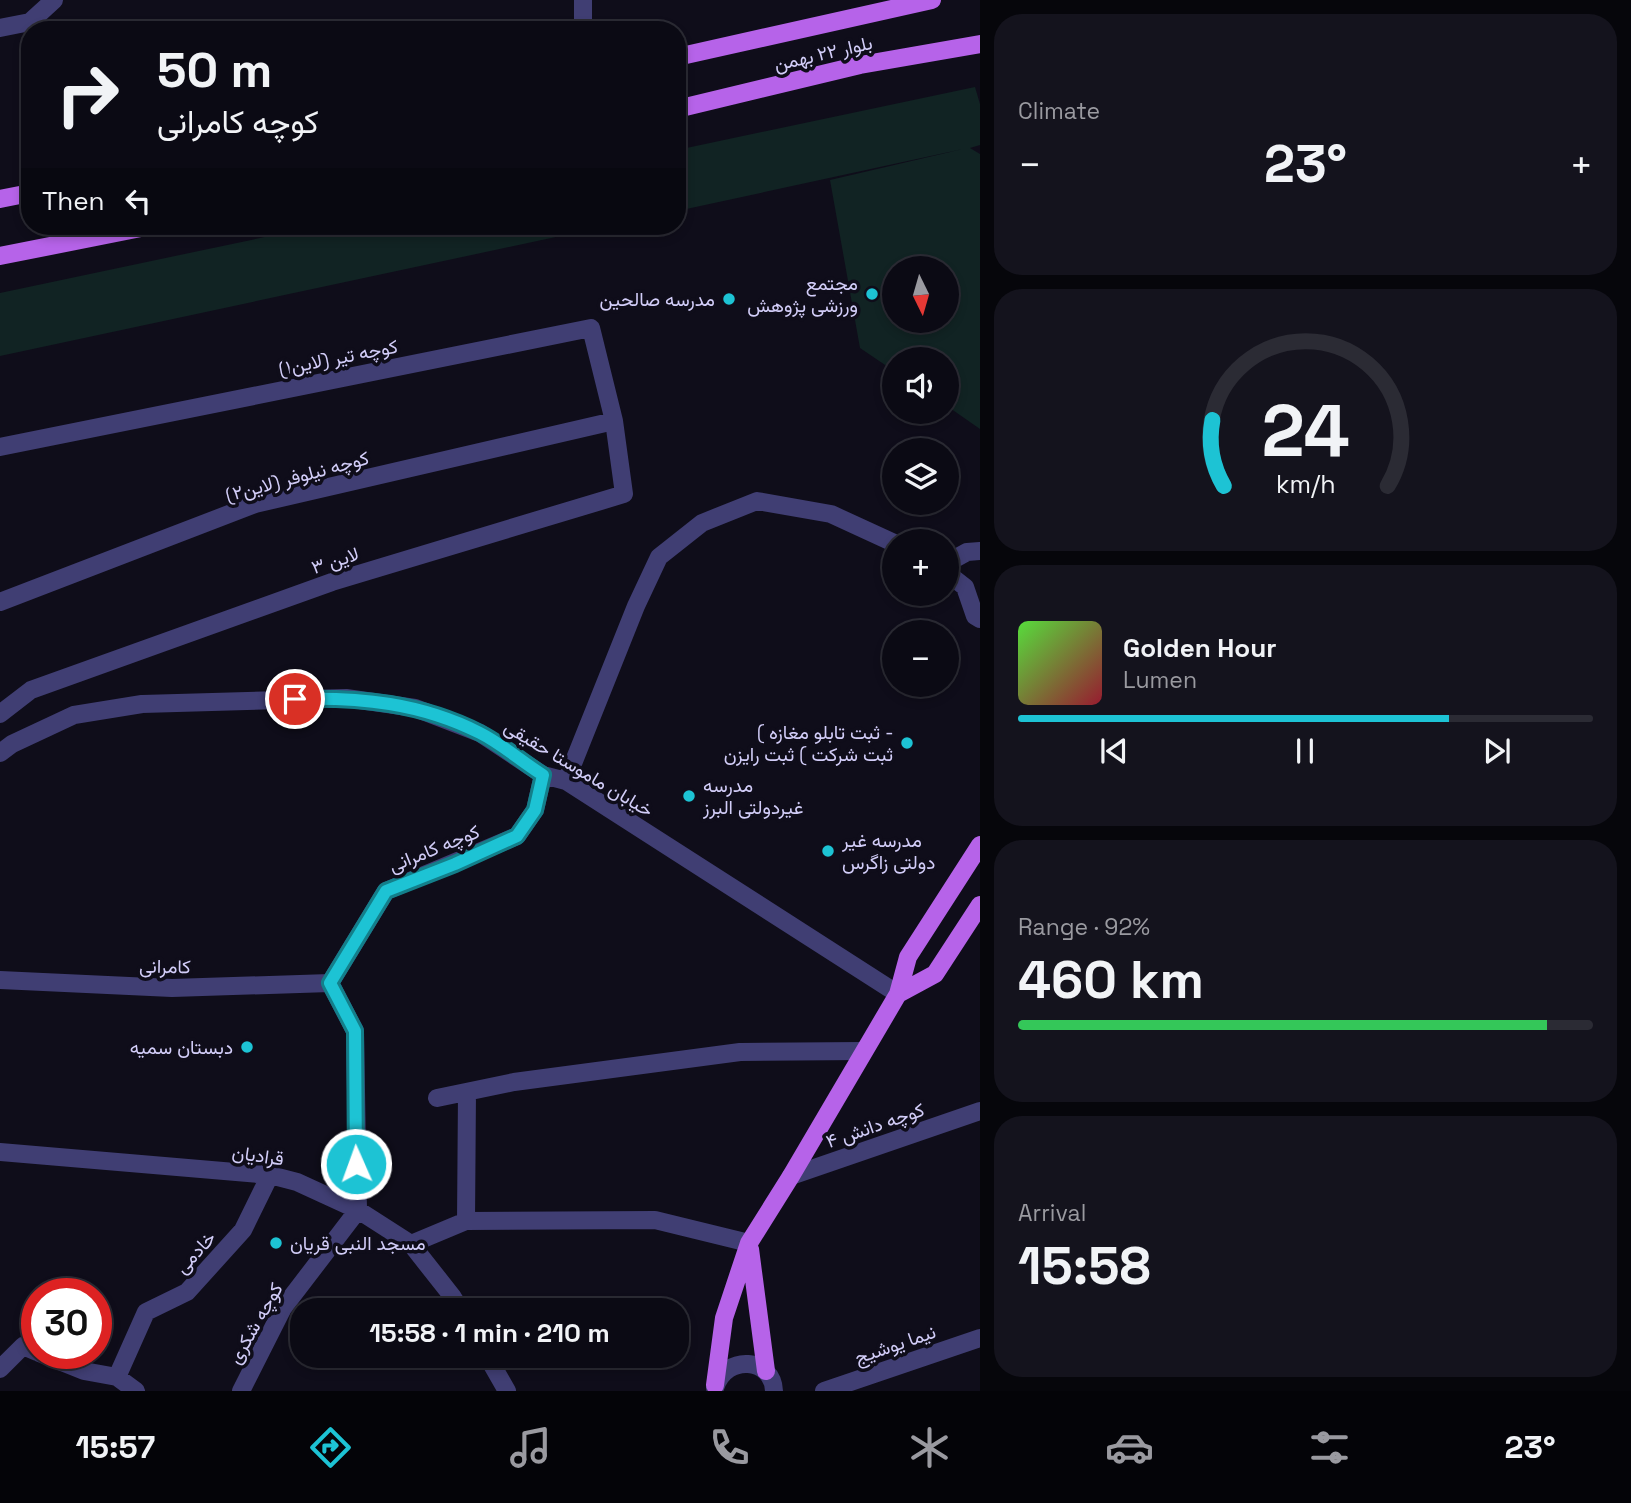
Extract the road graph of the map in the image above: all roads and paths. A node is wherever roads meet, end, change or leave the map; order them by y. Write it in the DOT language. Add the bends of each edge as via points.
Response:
graph roads {
  1 [pos="54,0"];
  2 [pos="583,0"];
  3 [pos="932,0"];
  4 [pos="31,21"];
  5 [pos="583,21"];
  6 [pos="21,24"];
  7 [pos="0,28"];
  8 [pos="980,44"];
  9 [pos="686,55"];
  10 [pos="686,107"];
  11 [pos="21,195"];
  12 [pos="0,199"];
  13 [pos="106,235"];
  14 [pos="0,256"];
  15 [pos="614,421"];
  16 [pos="0,447"];
  17 [pos="882,537"];
  18 [pos="980,551"];
  19 [pos="959,556"];
  20 [pos="959,582"];
  21 [pos="0,602"];
  22 [pos="980,619"];
  23 [pos="0,714"];
  24 [pos="0,753"];
  25 [pos="543,775"];
  26 [pos="566,781"];
  27 [pos="980,845"];
  28 [pos="980,905"];
  29 [pos="0,979"];
  30 [pos="330,983"];
  31 [pos="898,994"];
  32 [pos="863,1051"];
  33 [pos="467,1092"];
  34 [pos="437,1098"];
  35 [pos="977,1112"];
  36 [pos="0,1152"];
  37 [pos="270,1175"];
  38 [pos="791,1176"];
  39 [pos="358,1210"];
  40 [pos="466,1222"];
  41 [pos="749,1242"];
  42 [pos="411,1244"];
  43 [pos="452,1298"];
  44 [pos="980,1338"];
  45 [pos="21,1348"];
  46 [pos="494,1368"];
  47 [pos="0,1369"];
  48 [pos="78,1369"];
  49 [pos="766,1371"];
  50 [pos="117,1377"];
  51 [pos="715,1388"];
  52 [pos="136,1391"];
  53 [pos="241,1391"];
  54 [pos="507,1391"];
  55 [pos="774,1391"];
  56 [pos="824,1391"];
  1 -- 4 [label="street"];
  2 -- 5 [label="street"];
  3 -- 9 [label="main road, بلوار ۲۲ بهمن"];
  6 -- 7 [label="street"];
  8 -- 10 [label="main road, بلوار ۲۲ بهمن" via="860,65"];
  11 -- 12 [label="main road"];
  13 -- 14 [label="main road"];
  15 -- 16 [label="street, کوچه تیر (لاین۱)" via="591,328"];
  15 -- 21 [label="street, کوچه نیلوفر (لاین۲)" via="255,504"];
  15 -- 23 [label="street, لاین ۳" via="624,494 332,582 31,690"];
  17 -- 26 [label="street" via="831,514 757,501 702,523 659,557"];
  18 -- 19 [label="street"];
  20 -- 22 [label="street"];
  24 -- 25 [label="street, خیابان ماموستا حقیقی" via="74,715 115,708 346,698 415,708 481,733"];
  25 -- 26 [label="street, خیابان ماموستا حقیقی"];
  25 -- 30 [label="street, کوچه کامرانی" via="535,810 517,836 386,891"];
  26 -- 31 [label="street, خیابان ماموستا حقیقی"];
  27 -- 31 [label="main road" via="908,957"];
  28 -- 31 [label="main road" via="935,974"];
  29 -- 30 [label="street, کامرانی" via="172,988"];
  30 -- 39 [label="street" via="355,1031"];
  31 -- 32 [label="main road"];
  32 -- 33 [label="street" via="740,1052"];
  32 -- 38 [label="main road"];
  33 -- 34 [label="street"];
  33 -- 40 [label="street"];
  35 -- 38 [label="street, کوچه دانش ۴"];
  36 -- 37 [label="street, قرادیان"];
  37 -- 39 [label="street, قرادیان"];
  37 -- 50 [label="street, خادمی" via="234,1241 187,1292 145,1312"];
  38 -- 41 [label="main road"];
  39 -- 42 [label="street, قرادیان"];
  39 -- 53 [label="street, کوچه شکری" via="283,1308"];
  40 -- 41 [label="street" via="655,1220"];
  40 -- 42 [label="street"];
  41 -- 49 [label="main road"];
  41 -- 51 [label="main road" via="724,1318"];
  42 -- 43 [label="street, قرادیان"];
  44 -- 56 [label="street, نیما یوشیج"];
  45 -- 47 [label="street"];
  46 -- 54 [label="street"];
  48 -- 50 [label="street"];
  49 -- 51 [label="street" via="752,1364 736,1364 722,1372"];
  49 -- 55 [label="street"];
  50 -- 52 [label="street"];
}
